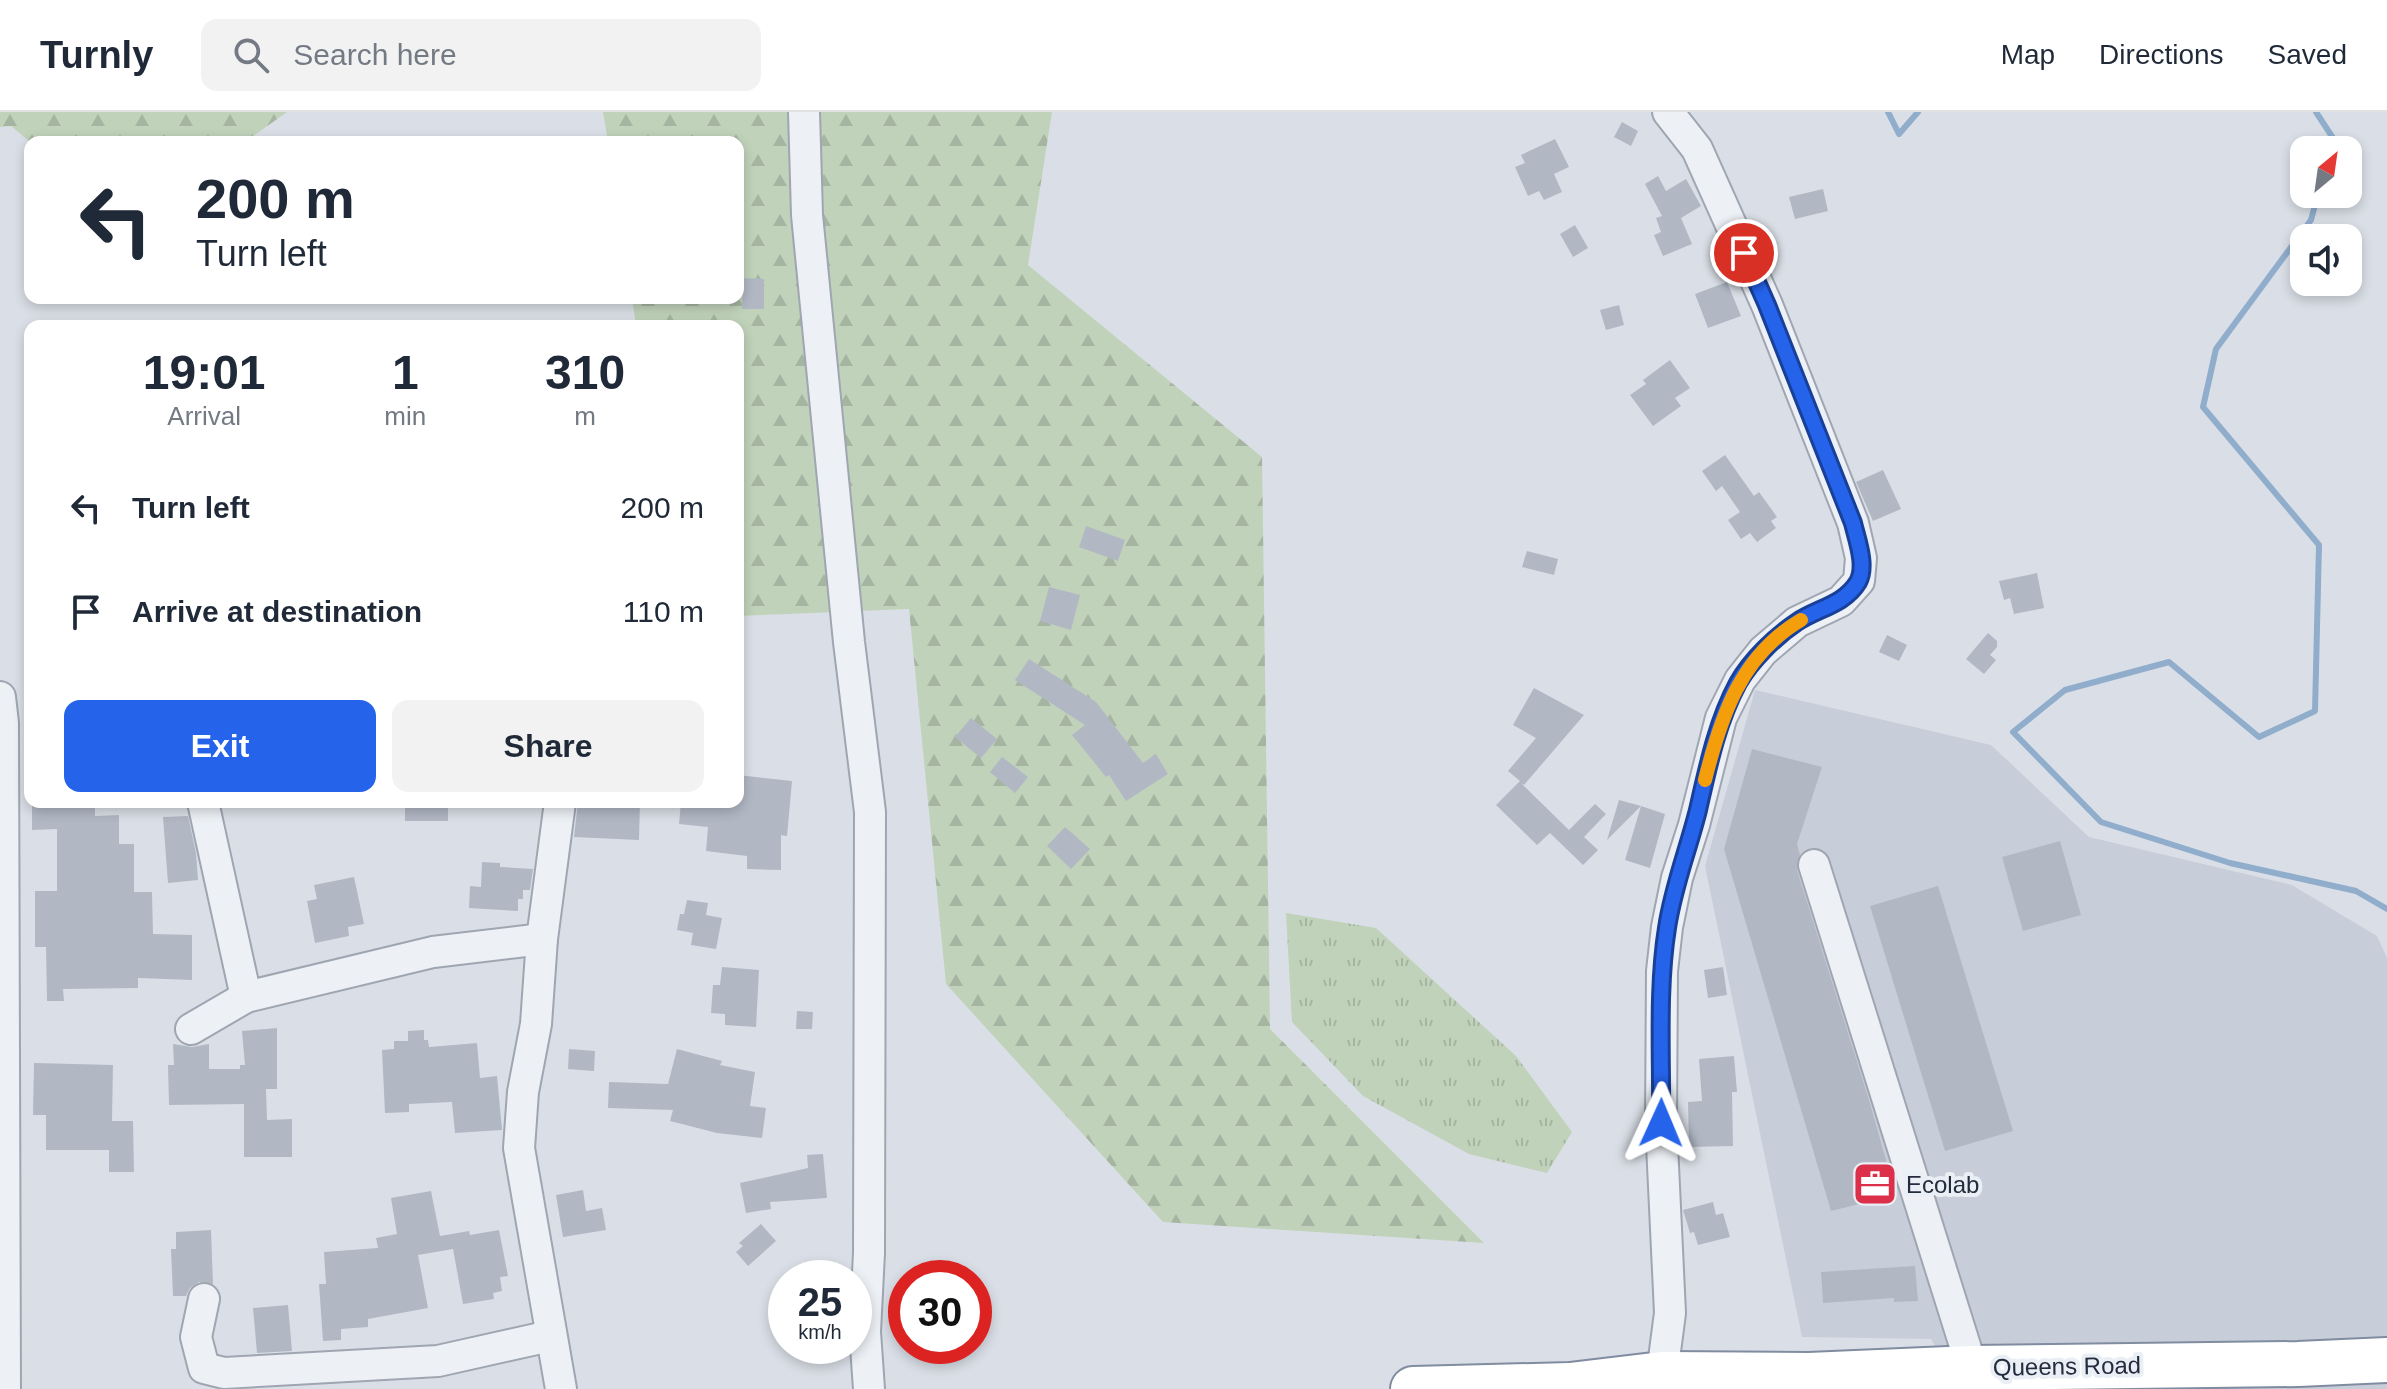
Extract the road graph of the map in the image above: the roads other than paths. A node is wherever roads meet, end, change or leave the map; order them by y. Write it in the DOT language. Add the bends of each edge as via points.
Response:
graph roads {
  1 [pos="804,112"];
  2 [pos="1668,112"];
  3 [pos="0,697"];
  4 [pos="204,808"];
  5 [pos="559,808"];
  6 [pos="1814,865"];
  7 [pos="542,939"];
  8 [pos="246,997"];
  9 [pos="191,1029"];
  10 [pos="204,1299"];
  11 [pos="550,1336"];
  12 [pos="2387,1360"];
  13 [pos="1972,1368"];
  14 [pos="1662,1374"];
  15 [pos="5,1389"];
  16 [pos="561,1389"];
  17 [pos="869,1389"];
  18 [pos="1413,1389"];
  1 -- 17 [label="street" via="807,215 870,812 865,1332"];
  2 -- 14 [label="street" via="1697,149 1767,305 1853,523 1861,558 1859,581 1841,601 1797,622 1740,680 1721,718 1677,878 1662,971 1661,1123 1670,1313"];
  3 -- 15 [label="street"];
  4 -- 8 [label="street"];
  5 -- 7 [label="street"];
  6 -- 13 [label="street"];
  7 -- 8 [label="street" via="433,952"];
  7 -- 11 [label="street" via="519,1148"];
  8 -- 9 [label="street"];
  10 -- 11 [label="street" via="196,1337 204,1368 224,1373 438,1361"];
  11 -- 16 [label="street"];
  12 -- 13 [label="highway, Queens Road"];
  13 -- 14 [label="highway, Queens Road"];
  14 -- 18 [label="highway, Queens Road" via="1570,1385"];
}
